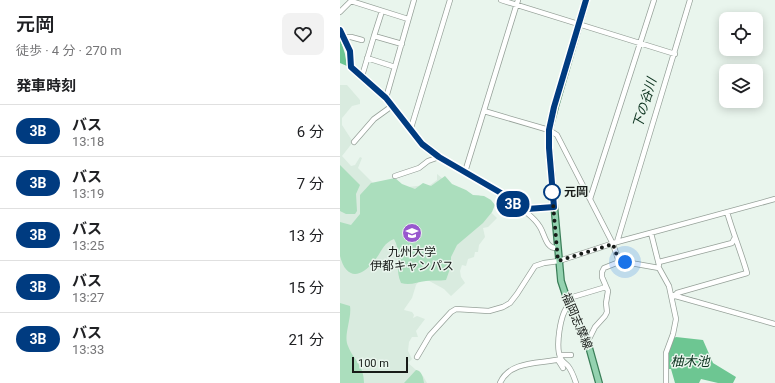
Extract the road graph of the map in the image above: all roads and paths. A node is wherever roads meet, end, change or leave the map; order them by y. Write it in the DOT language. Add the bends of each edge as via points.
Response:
graph roads {
  1 [pos="352,0"];
  2 [pos="414,0"];
  3 [pos="450,0"];
  4 [pos="501,0"];
  5 [pos="586,0"];
  6 [pos="654,0"];
  7 [pos="690,0"];
  8 [pos="517,2"];
  9 [pos="382,10"];
  10 [pos="340,12"];
  11 [pos="408,18"];
  12 [pos="579,24"];
  13 [pos="340,30"];
  14 [pos="374,36"];
  15 [pos="344,37"];
  16 [pos="362,40"];
  17 [pos="402,44"];
  18 [pos="640,44"];
  19 [pos="672,53"];
  20 [pos="367,58"];
  21 [pos="395,67"];
  22 [pos="362,76"];
  23 [pos="386,98"];
  24 [pos="392,106"];
  25 [pos="484,111"];
  26 [pos="411,128"];
  27 [pos="549,130"];
  28 [pos="354,142"];
  29 [pos="439,157"];
  30 [pos="465,172"];
  31 [pos="396,176"];
  32 [pos="590,199"];
  33 [pos="775,199"];
  34 [pos="554,207"];
  35 [pos="527,209"];
  36 [pos="727,212"];
  37 [pos="651,233"];
  38 [pos="734,239"];
  39 [pos="615,243"];
  40 [pos="557,248"];
  41 [pos="558,261"];
  42 [pos="619,262"];
  43 [pos="659,262"];
  44 [pos="659,268"];
  45 [pos="606,287"];
  46 [pos="672,296"];
  47 [pos="566,298"];
  48 [pos="569,305"];
  49 [pos="775,324"];
  50 [pos="587,340"];
  51 [pos="571,355"];
  52 [pos="418,357"];
  53 [pos="560,358"];
  54 [pos="563,368"];
  55 [pos="500,383"];
  56 [pos="576,383"];
  57 [pos="599,383"];
  58 [pos="666,383"];
  1 -- 9 [label="street"];
  1 -- 10 [label="street"];
  2 -- 11 [label="street"];
  3 -- 26 [label="street"];
  4 -- 8 [label="street"];
  5 -- 12 [label="main road, 福岡志摩線"];
  6 -- 18 [label="street"];
  7 -- 19 [label="street"];
  8 -- 12 [label="street"];
  8 -- 25 [label="street"];
  9 -- 11 [label="street"];
  9 -- 14 [label="street"];
  11 -- 17 [label="street"];
  12 -- 18 [label="street"];
  12 -- 27 [label="main road, 福岡志摩線"];
  13 -- 15 [label="street"];
  14 -- 17 [label="street"];
  14 -- 20 [label="street"];
  15 -- 16 [label="street"];
  15 -- 22 [label="street" via="350,51 351,67"];
  17 -- 21 [label="street"];
  18 -- 19 [label="street"];
  18 -- 32 [label="street"];
  19 -- 39 [label="street"];
  20 -- 21 [label="street"];
  20 -- 22 [label="street"];
  21 -- 23 [label="street"];
  22 -- 23 [label="street"];
  23 -- 24 [label="street"];
  24 -- 26 [label="street"];
  24 -- 28 [label="street" via="374,119"];
  25 -- 27 [label="street"];
  25 -- 30 [label="street"];
  26 -- 29 [label="street" via="422,144"];
  27 -- 32 [label="street" via="557,135"];
  27 -- 34 [label="main road, 福岡志摩線"];
  29 -- 30 [label="street"];
  29 -- 31 [label="street"];
  30 -- 35 [label="street" via="501,193 510,202"];
  32 -- 39 [label="street"];
  33 -- 36 [label="street"];
  34 -- 35 [label="street"];
  34 -- 40 [label="main road, 福岡志摩線"];
  35 -- 40 [label="street" via="527,213 540,227 549,246"];
  36 -- 37 [label="street"];
  36 -- 38 [label="street"];
  37 -- 39 [label="street"];
  37 -- 43 [label="street"];
  38 -- 43 [label="street" via="732,243"];
  38 -- 46 [label="street" via="738,243 747,273"];
  39 -- 41 [label="street"];
  39 -- 42 [label="street"];
  40 -- 41 [label="main road, 福岡志摩線"];
  41 -- 47 [label="main road, 福岡志摩線"];
  41 -- 52 [label="street" via="535,266 510,303 489,311 456,309 451,312 430,335"];
  42 -- 44 [label="street"];
  42 -- 45 [label="street" via="604,268 602,277"];
  43 -- 44 [label="street"];
  44 -- 46 [label="street"];
  45 -- 47 [label="street"];
  45 -- 50 [label="street" via="606,316"];
  46 -- 49 [label="street"];
  46 -- 58 [label="street" via="676,319 666,353"];
  47 -- 48 [label="main road, 福岡志摩線"];
  48 -- 50 [label="main road, 福岡志摩線"];
  48 -- 53 [label="street" via="565,308 560,328"];
  50 -- 57 [label="main road, 福岡志摩線"];
  51 -- 53 [label="street"];
  53 -- 54 [label="street"];
  53 -- 55 [label="street" via="528,363 511,370"];
  53 -- 56 [label="street" via="574,375"];
}
